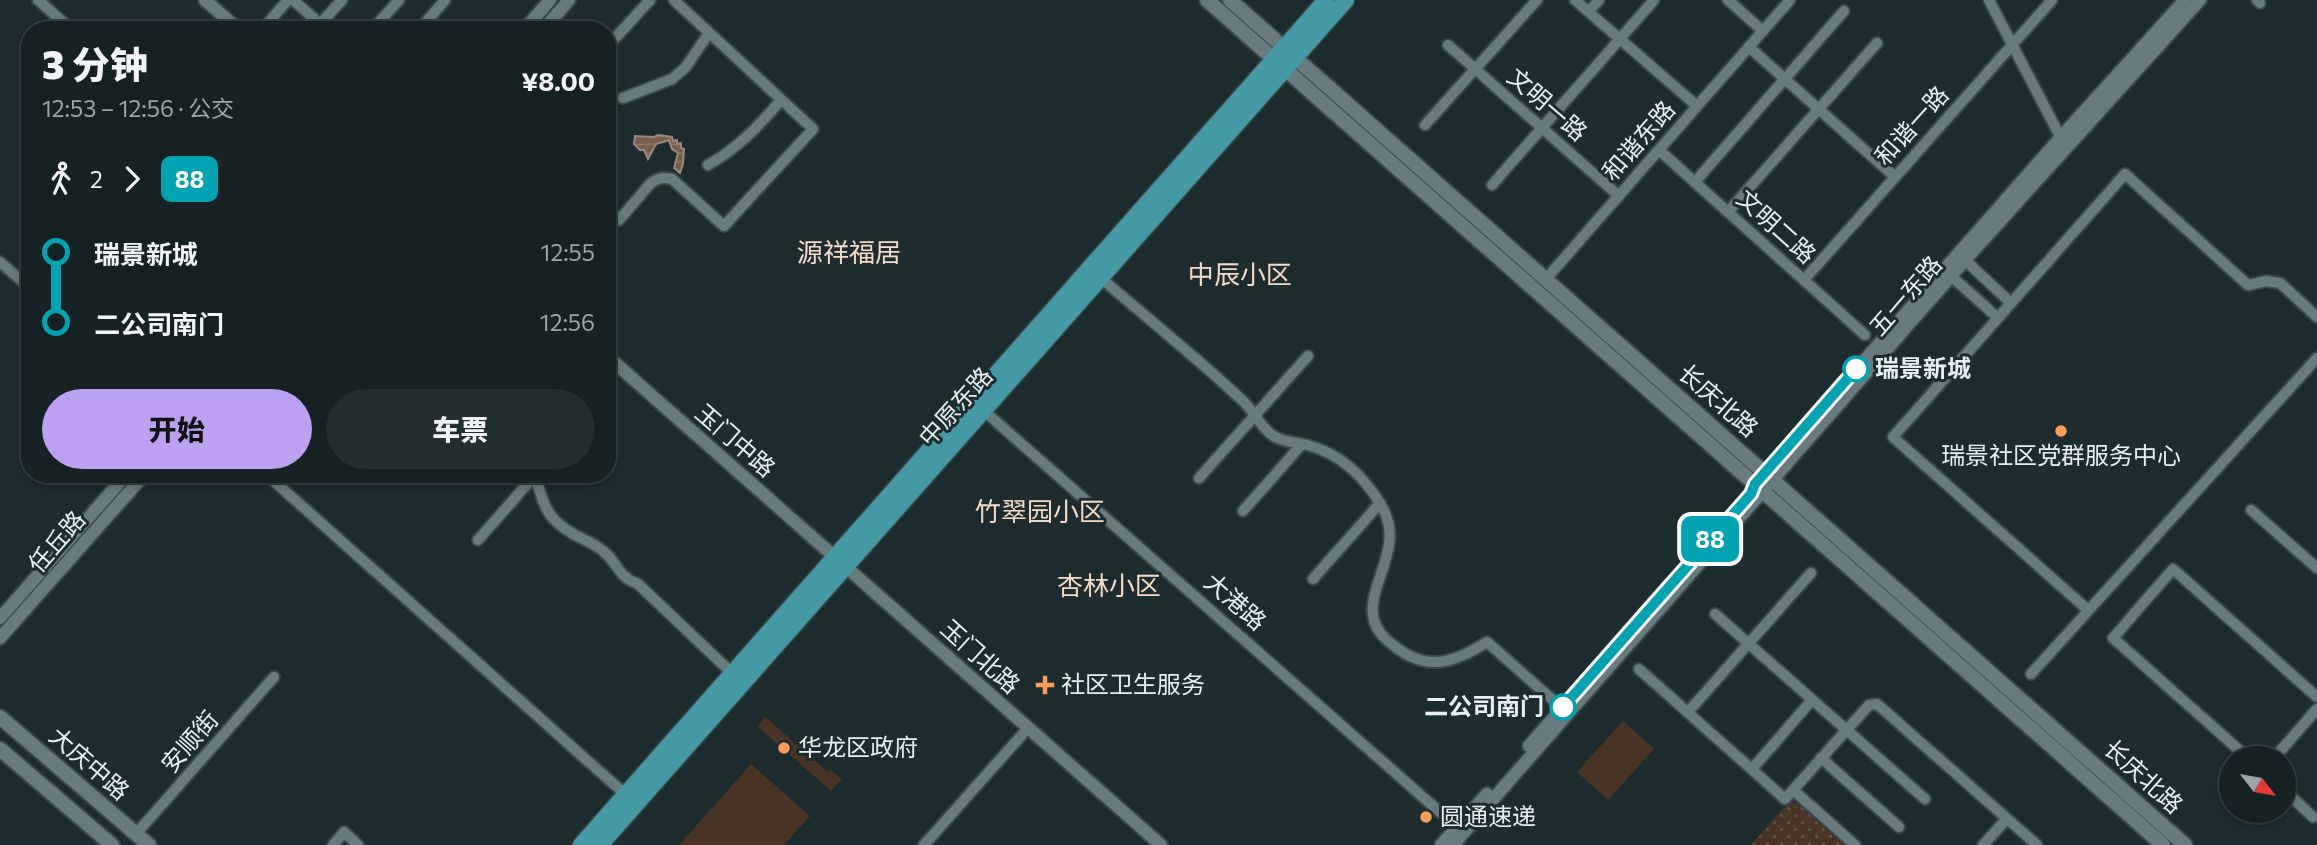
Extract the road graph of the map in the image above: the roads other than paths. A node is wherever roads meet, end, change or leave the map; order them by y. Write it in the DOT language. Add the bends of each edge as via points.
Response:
graph roads {
  1 [pos="38,0"];
  2 [pos="205,0"];
  3 [pos="291,0"];
  4 [pos="342,0"];
  5 [pos="399,0"];
  6 [pos="445,0"];
  7 [pos="550,0"];
  8 [pos="569,0"];
  9 [pos="650,0"];
  10 [pos="674,0"];
  11 [pos="1207,0"];
  12 [pos="1230,0"];
  13 [pos="1326,0"];
  14 [pos="1346,0"];
  15 [pos="1537,0"];
  16 [pos="1576,0"];
  17 [pos="1599,0"];
  18 [pos="1654,0"];
  19 [pos="1728,0"];
  20 [pos="1790,0"];
  21 [pos="1989,0"];
  22 [pos="2052,0"];
  23 [pos="2185,0"];
  24 [pos="2200,0"];
  25 [pos="1589,11"];
  26 [pos="1844,11"];
  27 [pos="62,21"];
  28 [pos="229,21"];
  29 [pos="271,21"];
  30 [pos="317,21"];
  31 [pos="328,21"];
  32 [pos="380,21"];
  33 [pos="427,21"];
  34 [pos="532,21"];
  35 [pos="554,21"];
  36 [pos="1763,31"];
  37 [pos="709,33"];
  38 [pos="616,37"];
  39 [pos="1620,39"];
  40 [pos="1877,43"];
  41 [pos="1448,45"];
  42 [pos="2012,45"];
  43 [pos="1749,47"];
  44 [pos="1285,59"];
  45 [pos="1475,69"];
  46 [pos="1784,79"];
  47 [pos="623,98"];
  48 [pos="781,100"];
  49 [pos="1697,106"];
  50 [pos="1819,109"];
  51 [pos="1425,125"];
  52 [pos="1542,128"];
  53 [pos="2063,142"];
  54 [pos="1659,150"];
  55 [pos="708,165"];
  56 [pos="1895,177"];
  57 [pos="1695,182"];
  58 [pos="1492,185"];
  59 [pos="1619,196"];
  60 [pos="1728,212"];
  61 [pos="616,217"];
  62 [pos="1965,260"];
  63 [pos="0,262"];
  64 [pos="1951,276"];
  65 [pos="1101,278"];
  66 [pos="1546,279"];
  67 [pos="21,280"];
  68 [pos="1804,280"];
  69 [pos="2011,303"];
  70 [pos="1998,317"];
  71 [pos="2317,317"];
  72 [pos="1865,335"];
  73 [pos="1308,356"];
  74 [pos="2317,358"];
  75 [pos="616,364"];
  76 [pos="983,410"];
  77 [pos="1255,416"];
  78 [pos="1302,444"];
  79 [pos="1199,478"];
  80 [pos="1764,482"];
  81 [pos="119,483"];
  82 [pos="137,483"];
  83 [pos="276,483"];
  84 [pos="529,483"];
  85 [pos="538,483"];
  86 [pos="1380,503"];
  87 [pos="2251,510"];
  88 [pos="1243,511"];
  89 [pos="478,540"];
  90 [pos="840,561"];
  91 [pos="2317,568"];
  92 [pos="1811,573"];
  93 [pos="1313,579"];
  94 [pos="2088,610"];
  95 [pos="1715,614"];
  96 [pos="0,618"];
  97 [pos="0,638"];
  98 [pos="1748,644"];
  99 [pos="1639,669"];
  100 [pos="732,673"];
  101 [pos="2031,674"];
  102 [pos="274,677"];
  103 [pos="2317,696"];
  104 [pos="1812,701"];
  105 [pos="1562,708"];
  106 [pos="2317,709"];
  107 [pos="1688,712"];
  108 [pos="0,717"];
  109 [pos="1028,728"];
  110 [pos="1846,730"];
  111 [pos="2234,746"];
  112 [pos="2284,746"];
  113 [pos="0,749"];
  114 [pos="1821,758"];
  115 [pos="1752,769"];
  116 [pos="1793,790"];
  117 [pos="626,795"];
  118 [pos="1925,799"];
  119 [pos="2296,801"];
  120 [pos="2313,817"];
  121 [pos="2007,819"];
  122 [pos="1457,827"];
  123 [pos="1899,827"];
  124 [pos="136,834"];
  125 [pos="1447,844"];
  126 [pos="112,845"];
  127 [pos="149,845"];
  128 [pos="333,845"];
  129 [pos="358,845"];
  130 [pos="581,845"];
  131 [pos="600,845"];
  132 [pos="924,845"];
  133 [pos="1161,845"];
  134 [pos="1855,845"];
  135 [pos="1983,845"];
  136 [pos="2037,845"];
  137 [pos="2163,845"];
  138 [pos="2185,845"];
  1 -- 27 [label="street"];
  2 -- 28 [label="street"];
  3 -- 29 [label="street"];
  3 -- 30 [label="street"];
  4 -- 31 [label="street"];
  5 -- 32 [label="street"];
  6 -- 33 [label="street"];
  7 -- 34 [label="street"];
  8 -- 35 [label="street"];
  9 -- 38 [label="street"];
  10 -- 37 [label="street"];
  11 -- 44 [label="main road"];
  12 -- 44 [label="main road"];
  13 -- 44 [label="main road, 中原东路"];
  14 -- 44 [label="main road, 中原东路"];
  15 -- 45 [label="street"];
  16 -- 25 [label="street"];
  17 -- 25 [label="street"];
  18 -- 39 [label="street"];
  19 -- 36 [label="street"];
  20 -- 36 [label="street, 和谐东路"];
  21 -- 42 [label="street"];
  22 -- 42 [label="street, 和谐一路"];
  23 -- 53 [label="street, 五一东路"];
  24 -- 53 [label="street, 五一东路"];
  25 -- 39 [label="street"];
  26 -- 46 [label="street"];
  36 -- 43 [label="street, 和谐东路"];
  37 -- 47 [label="street" via="672,79"];
  37 -- 48 [label="street"];
  39 -- 49 [label="street"];
  39 -- 52 [label="street"];
  40 -- 50 [label="street"];
  41 -- 45 [label="street, 文明一路"];
  42 -- 53 [label="street"];
  42 -- 56 [label="street, 和谐一路"];
  43 -- 46 [label="street"];
  43 -- 49 [label="street, 和谐东路"];
  44 -- 65 [label="main road, 中原东路"];
  44 -- 66 [label="main road, 长庆北路"];
  44 -- 80 [label="main road, 长庆北路"];
  44 -- 90 [label="main road, 中原东路"];
  45 -- 51 [label="street"];
  45 -- 52 [label="street, 文明一路"];
  46 -- 50 [label="street"];
  46 -- 57 [label="street"];
  48 -- 55 [label="street" via="753,133"];
  48 -- 61 [label="street" via="813,129 724,226 665,177 657,178 619,220"];
  49 -- 54 [label="street, 和谐东路"];
  50 -- 56 [label="street"];
  50 -- 60 [label="street"];
  52 -- 58 [label="street"];
  52 -- 59 [label="street, 文明一路"];
  53 -- 62 [label="street, 五一东路"];
  53 -- 80 [label="street, 五一东路"];
  54 -- 57 [label="street, 文明二路"];
  54 -- 59 [label="street, 和谐东路"];
  56 -- 68 [label="street, 和谐一路"];
  57 -- 60 [label="street, 文明二路"];
  59 -- 66 [label="street, 和谐东路"];
  60 -- 68 [label="street, 文明二路"];
  62 -- 64 [label="street, 五一东路"];
  62 -- 69 [label="street"];
  63 -- 67 [label="street"];
  64 -- 70 [label="street"];
  64 -- 80 [label="street, 五一东路"];
  65 -- 76 [label="main road, 中原东路"];
  65 -- 77 [label="street" via="1240,397"];
  66 -- 80 [label="main road, 长庆北路"];
  68 -- 72 [label="street, 文明二路"];
  69 -- 70 [label="street"];
  69 -- 71 [label="street" via="2125,174 2248,285 2280,283"];
  70 -- 94 [label="street" via="1893,437"];
  73 -- 77 [label="street"];
  74 -- 94 [label="street"];
  75 -- 90 [label="street, 玉门中路"];
  76 -- 90 [label="main road, 中原东路"];
  76 -- 122 [label="street, 大港路"];
  77 -- 78 [label="street" via="1279,439"];
  77 -- 79 [label="street"];
  78 -- 86 [label="street" via="1348,465"];
  78 -- 88 [label="street"];
  80 -- 105 [label="street, 五一东路"];
  80 -- 125 [label="street, 五一东路"];
  80 -- 137 [label="main road, 长庆北路"];
  80 -- 138 [label="main road, 长庆北路"];
  81 -- 96 [label="street, 任丘路"];
  82 -- 97 [label="street, 任丘路"];
  83 -- 117 [label="street"];
  84 -- 89 [label="street"];
  85 -- 100 [label="street" via="550,516 602,549 624,578 638,584"];
  86 -- 93 [label="street"];
  86 -- 105 [label="street" via="1391,524 1391,539 1373,598 1377,630 1404,652 1431,663 1464,657 1488,642"];
  87 -- 91 [label="street"];
  90 -- 100 [label="main road, 中原东路"];
  90 -- 109 [label="street, 玉门北路"];
  90 -- 131 [label="main road, 中原东路"];
  92 -- 98 [label="street"];
  94 -- 101 [label="street"];
  95 -- 98 [label="street"];
  98 -- 104 [label="street"];
  98 -- 107 [label="street"];
  99 -- 107 [label="street"];
  100 -- 117 [label="main road, 中原东路"];
  102 -- 124 [label="street, 安顺街"];
  103 -- 111 [label="street" via="2174,569 2113,638"];
  104 -- 110 [label="street"];
  104 -- 115 [label="street"];
  105 -- 122 [label="street, 五一东路"];
  106 -- 112 [label="street"];
  107 -- 115 [label="street"];
  108 -- 124 [label="main road, 大庆中路"];
  109 -- 132 [label="street"];
  109 -- 133 [label="street, 玉门北路"];
  110 -- 114 [label="street"];
  110 -- 118 [label="street"];
  110 -- 121 [label="street" via="1869,705 1878,704"];
  113 -- 126 [label="main road, 大庆中路"];
  114 -- 116 [label="street"];
  114 -- 123 [label="street"];
  115 -- 116 [label="street" via="1785,799"];
  116 -- 134 [label="street"];
  117 -- 130 [label="main road, 中原东路"];
  119 -- 120 [label="street"];
  121 -- 135 [label="street"];
  121 -- 136 [label="street"];
  122 -- 125 [label="street, 五一东路"];
  124 -- 127 [label="main road, 大庆中路"];
  128 -- 129 [label="street" via="344,832"];
}
